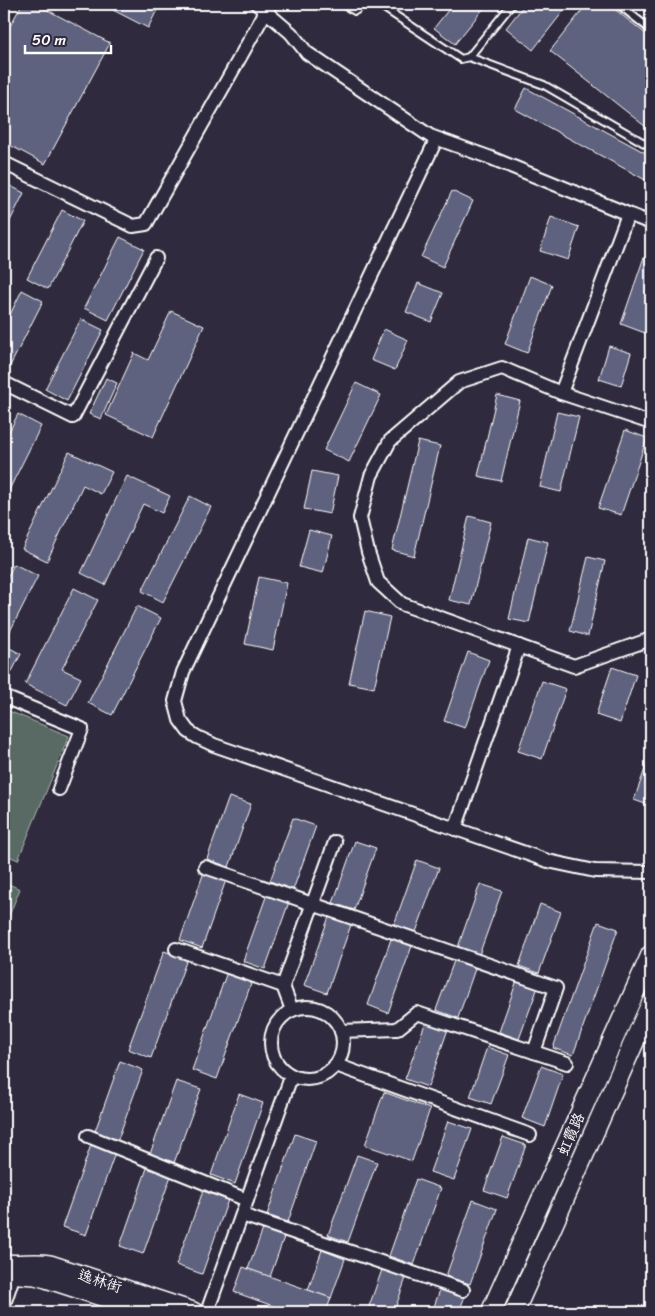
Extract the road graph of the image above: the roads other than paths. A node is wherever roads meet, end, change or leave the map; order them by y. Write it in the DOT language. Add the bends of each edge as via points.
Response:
graph roads {
  1 [pos="342,4"];
  2 [pos="365,4"];
  3 [pos="378,4"];
  4 [pos="512,4"];
  5 [pos="618,4"];
  6 [pos="265,7"];
  7 [pos="651,30"];
  8 [pos="470,57"];
  9 [pos="436,140"];
  10 [pos="651,147"];
  11 [pos="4,163"];
  12 [pos="628,214"];
  13 [pos="651,223"];
  14 [pos="156,258"];
  15 [pos="4,383"];
  16 [pos="561,393"];
  17 [pos="651,423"];
  18 [pos="651,640"];
  19 [pos="519,646"];
  20 [pos="4,697"];
  21 [pos="59,789"];
  22 [pos="455,829"];
  23 [pos="335,842"];
  24 [pos="205,867"];
  25 [pos="651,872"];
  26 [pos="312,904"];
  27 [pos="176,950"];
  28 [pos="651,955"];
  29 [pos="283,986"];
  30 [pos="651,1004"];
  31 [pos="292,1010"];
  32 [pos="342,1032"];
  33 [pos="534,1052"];
  34 [pos="567,1063"];
  35 [pos="336,1065"];
  36 [pos="291,1076"];
  37 [pos="530,1134"];
  38 [pos="88,1136"];
  39 [pos="247,1200"];
  40 [pos="242,1215"];
  41 [pos="10,1270"];
  42 [pos="463,1290"];
  43 [pos="4,1304"];
  44 [pos="150,1312"];
  45 [pos="193,1312"];
  46 [pos="207,1312"];
  47 [pos="490,1312"];
  48 [pos="514,1312"];
  1 -- 2 [label="lane" via="355,11"];
  3 -- 8 [label="lane" via="461,60"];
  4 -- 8 [label="lane"];
  5 -- 7 [label="lane"];
  6 -- 9 [label="street" via="307,53"];
  6 -- 11 [label="street" via="146,224 133,226"];
  8 -- 10 [label="lane" via="544,85"];
  9 -- 12 [label="street" via="491,158"];
  9 -- 22 [label="street" via="183,672 175,702 180,720 188,731 214,745"];
  12 -- 13 [label="street"];
  12 -- 16 [label="street"];
  14 -- 15 [label="street" via="72,418"];
  16 -- 17 [label="street"];
  16 -- 19 [label="street" via="502,368 458,382 390,442 371,476 360,518 378,582 402,604"];
  18 -- 19 [label="street" via="574,666"];
  19 -- 22 [label="street"];
  20 -- 21 [label="street" via="82,729"];
  22 -- 25 [label="street" via="565,865 605,872"];
  23 -- 26 [label="street"];
  24 -- 26 [label="street"];
  26 -- 29 [label="street"];
  26 -- 33 [label="street" via="556,988"];
  27 -- 29 [label="street"];
  28 -- 47 [label="street, 虹霞路"];
  29 -- 31 [label="street"];
  30 -- 48 [label="street, 虹霞路"];
  31 -- 32 [label="street" via="310,1006 322,1010 333,1017"];
  31 -- 36 [label="street" via="277,1022 270,1046 274,1059"];
  32 -- 33 [label="street" via="397,1029 417,1013"];
  32 -- 35 [label="street" via="343,1049"];
  33 -- 34 [label="street"];
  35 -- 36 [label="street" via="324,1076 313,1079"];
  35 -- 37 [label="street"];
  36 -- 39 [label="street"];
  38 -- 39 [label="street"];
  39 -- 40 [label="street"];
  40 -- 42 [label="street"];
  40 -- 46 [label="street"];
  41 -- 43 [label="street"];
  41 -- 44 [label="street, 逸林街" via="36,1275"];
  41 -- 45 [label="street, 逸林街" via="39,1263 50,1265"];
}
